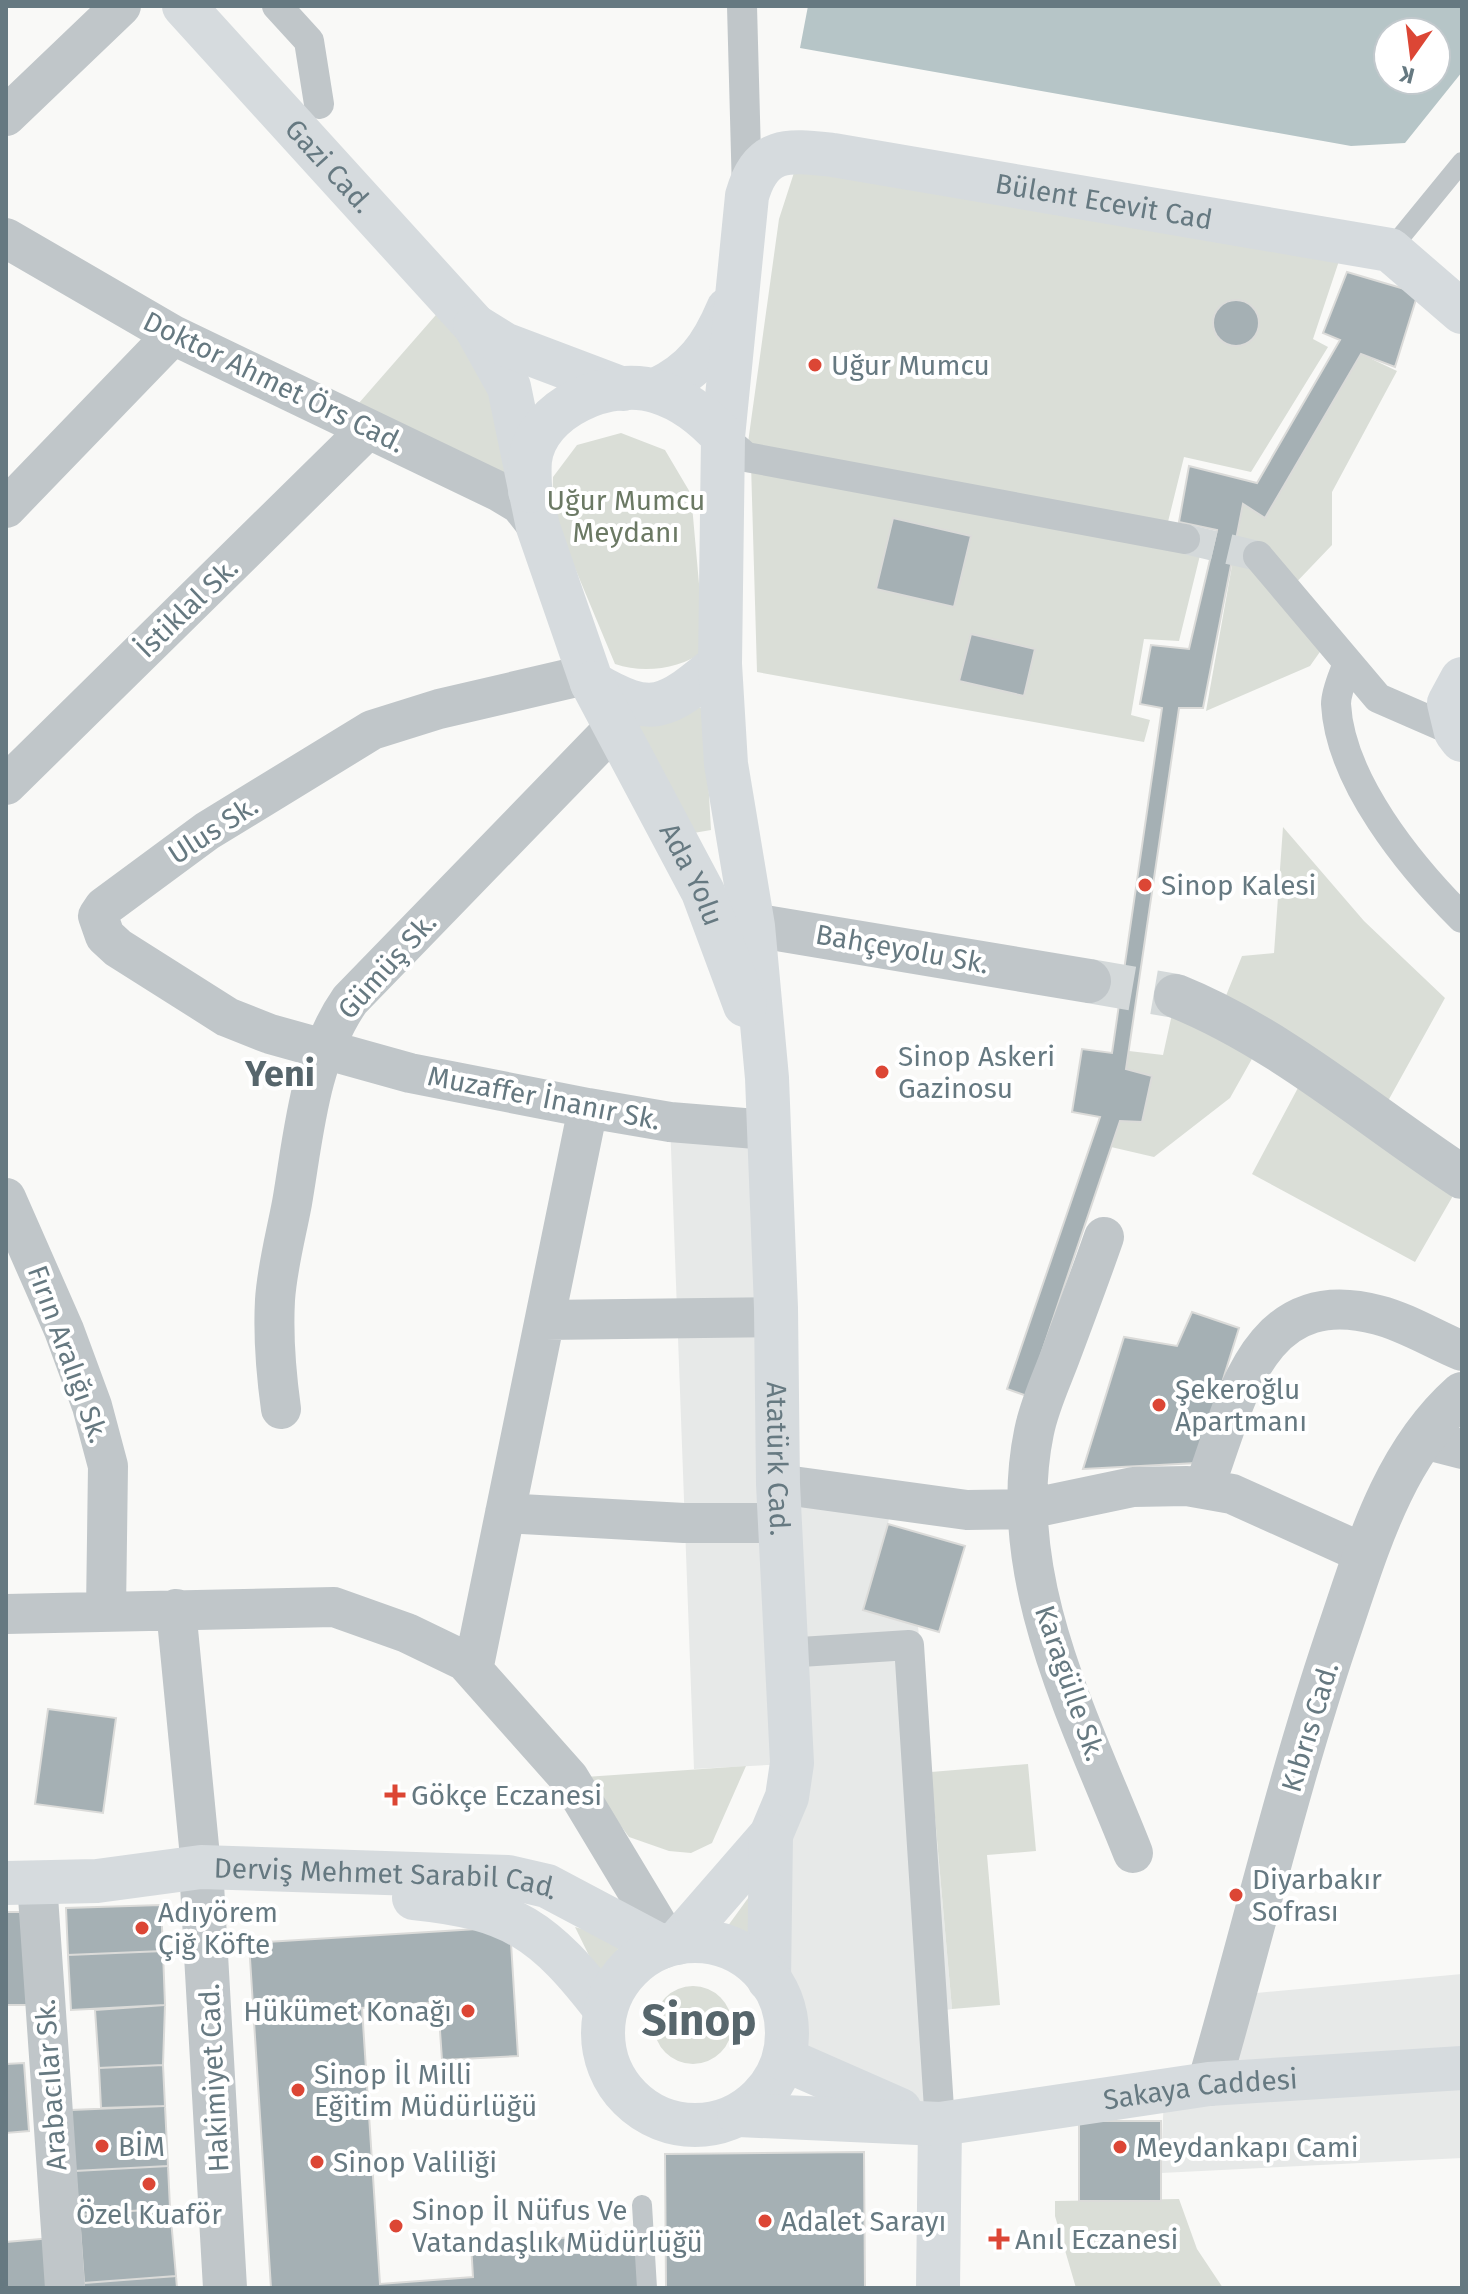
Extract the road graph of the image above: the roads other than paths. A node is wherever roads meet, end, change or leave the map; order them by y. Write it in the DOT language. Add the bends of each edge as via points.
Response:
graph roads {
  1 [pos="121,6"];
  2 [pos="184,6"];
  3 [pos="277,6"];
  4 [pos="742,6"];
  5 [pos="319,104"];
  6 [pos="6,116"];
  7 [pos="1462,162"];
  8 [pos="747,196"];
  9 [pos="6,238"];
  10 [pos="1390,250"];
  11 [pos="736,292"];
  12 [pos="1462,312"];
  13 [pos="475,326"];
  14 [pos="173,335"];
  15 [pos="641,390"];
  16 [pos="367,430"];
  17 [pos="723,437"];
  18 [pos="6,508"];
  19 [pos="534,509"];
  20 [pos="1185,539"];
  21 [pos="1258,556"];
  22 [pos="1348,663"];
  23 [pos="720,664"];
  24 [pos="590,678"];
  25 [pos="1462,679"];
  26 [pos="613,729"];
  27 [pos="1459,736"];
  28 [pos="6,785"];
  29 [pos="1462,918"];
  30 [pos="736,929"];
  31 [pos="1089,981"];
  32 [pos="1176,996"];
  33 [pos="321,1050"];
  34 [pos="767,1078"];
  35 [pos="588,1108"];
  36 [pos="769,1130"];
  37 [pos="1462,1177"];
  38 [pos="6,1198"];
  39 [pos="1104,1237"];
  40 [pos="776,1317"];
  41 [pos="545,1320"];
  42 [pos="1462,1351"];
  43 [pos="1462,1394"];
  44 [pos="281,1409"];
  45 [pos="1442,1444"];
  46 [pos="1204,1488"];
  47 [pos="779,1504"];
  48 [pos="1028,1509"];
  49 [pos="505,1513"];
  50 [pos="1365,1554"];
  51 [pos="176,1609"];
  52 [pos="106,1611"];
  53 [pos="6,1614"];
  54 [pos="785,1653"];
  55 [pos="473,1670"];
  56 [pos="771,1835"];
  57 [pos="1133,1853"];
  58 [pos="202,1882"];
  59 [pos="21,1883"];
  60 [pos="669,1945"];
  61 [pos="769,1980"];
  62 [pos="605,2009"];
  63 [pos="784,2059"];
  64 [pos="1462,2068"];
  65 [pos="1209,2084"];
  66 [pos="739,2115"];
  67 [pos="940,2124"];
  68 [pos="642,2205"];
  69 [pos="65,2288"];
  70 [pos="225,2288"];
  71 [pos="647,2288"];
  72 [pos="938,2288"];
  1 -- 6 [label="street"];
  2 -- 13 [label="main road, Gazi Cad."];
  3 -- 5 [label="street" via="309,41"];
  4 -- 8 [label="street"];
  7 -- 10 [label="lane"];
  8 -- 10 [label="main road, Bülent Ecevit Cad" via="753,173 768,157 801,151"];
  8 -- 11 [label="main road"];
  9 -- 14 [label="street, Doktor Ahmet Örs Cad."];
  10 -- 12 [label="main road"];
  11 -- 15 [label="main road" via="700,361 681,378"];
  11 -- 17 [label="main road"];
  13 -- 15 [label="main road" via="557,366"];
  13 -- 19 [label="main road, Ada Yolu" via="509,387"];
  14 -- 16 [label="street, Doktor Ahmet Örs Cad."];
  14 -- 18 [label="street"];
  15 -- 17 [label="main road" via="690,407"];
  15 -- 19 [label="main road" via="586,395 553,415 530,458"];
  16 -- 19 [label="street, Doktor Ahmet Örs Cad."];
  16 -- 28 [label="street, İstiklal Sk."];
  17 -- 20 [label="street" via="746,457"];
  17 -- 23 [label="main road"];
  19 -- 24 [label="main road, Ada Yolu"];
  21 -- 22 [label="street"];
  22 -- 27 [label="street" via="1378,698"];
  22 -- 29 [label="street" via="1336,701 1343,741 1364,793 1426,881"];
  23 -- 24 [label="main road" via="667,703 628,704"];
  23 -- 30 [label="main road"];
  24 -- 26 [label="main road, Ada Yolu"];
  24 -- 33 [label="street, Ulus Sk." via="439,709 372,730 207,831 98,916 105,936 118,948 215,1010"];
  25 -- 27 [label="main road" via="1449,703"];
  26 -- 30 [label="main road, Ada Yolu" via="703,892"];
  26 -- 33 [label="street, Gümüş Sk." via="350,1000"];
  30 -- 31 [label="street, Bahçeyolu Sk."];
  30 -- 34 [label="main road, Ada Yolu"];
  32 -- 37 [label="street" via="1220,1013 1263,1040"];
  33 -- 35 [label="street, Muzaffer İnanır Sk."];
  33 -- 44 [label="street, Gümüş Sk." via="275,1297"];
  34 -- 36 [label="main road, Atatürk Cad."];
  35 -- 36 [label="street, Muzaffer İnanır Sk." via="670,1122"];
  35 -- 41 [label="street"];
  36 -- 40 [label="main road, Atatürk Cad."];
  38 -- 52 [label="street, Fırın Aralığı Sk." via="64,1330 108,1466"];
  39 -- 48 [label="street, Karagülle Sk." via="1038,1414 1028,1466"];
  40 -- 41 [label="street"];
  40 -- 47 [label="main road, Atatürk Cad."];
  41 -- 49 [label="street"];
  42 -- 46 [label="street" via="1380,1315 1348,1308 1298,1318 1274,1333 1252,1360"];
  43 -- 45 [label="street, Kıbrıs Cad." via="1438,1415"];
  45 -- 50 [label="street, Kıbrıs Cad." via="1396,1480"];
  46 -- 48 [label="street" via="1133,1487"];
  46 -- 50 [label="street" via="1232,1494"];
  47 -- 48 [label="street"];
  47 -- 49 [label="street" via="684,1523"];
  47 -- 54 [label="main road, Atatürk Cad."];
  48 -- 57 [label="street, Karagülle Sk." via="1034,1577 1055,1653"];
  49 -- 55 [label="street"];
  50 -- 65 [label="street, Kıbrıs Cad." via="1313,1711"];
  51 -- 52 [label="street"];
  51 -- 55 [label="street" via="334,1607 407,1633"];
  51 -- 58 [label="street"];
  52 -- 53 [label="street"];
  54 -- 56 [label="main road, Atatürk Cad." via="792,1763 787,1797"];
  54 -- 67 [label="street" via="909,1645"];
  55 -- 60 [label="street" via="569,1778"];
  56 -- 60 [label="main road"];
  56 -- 61 [label="main road"];
  58 -- 59 [label="main road, Derviş Mehmet Sarabil Cad."];
  58 -- 60 [label="main road, Derviş Mehmet Sarabil Cad." via="508,1877 547,1886"];
  58 -- 62 [label="main road, Derviş Mehmet Sarabil Cad." via="467,1904 521,1924 568,1962"];
  58 -- 70 [label="street, Hakimiyet Cad."];
  59 -- 69 [label="street, Arabacılar Sk."];
  60 -- 61 [label="main road" via="695,1941 726,1946 751,1959"];
  60 -- 62 [label="main road" via="643,1956 620,1978"];
  61 -- 63 [label="main road" via="778,1991 788,2025"];
  62 -- 66 [label="main road" via="607,2061 617,2084 640,2107 657,2117 700,2125"];
  63 -- 66 [label="main road" via="764,2095"];
  63 -- 67 [label="main road"];
  64 -- 65 [label="main road, Sakaya Caddesi"];
  65 -- 67 [label="main road, Sakaya Caddesi"];
  66 -- 67 [label="main road, Sakaya Caddesi"];
  67 -- 72 [label="main road"];
  68 -- 71 [label="lane"];
}
